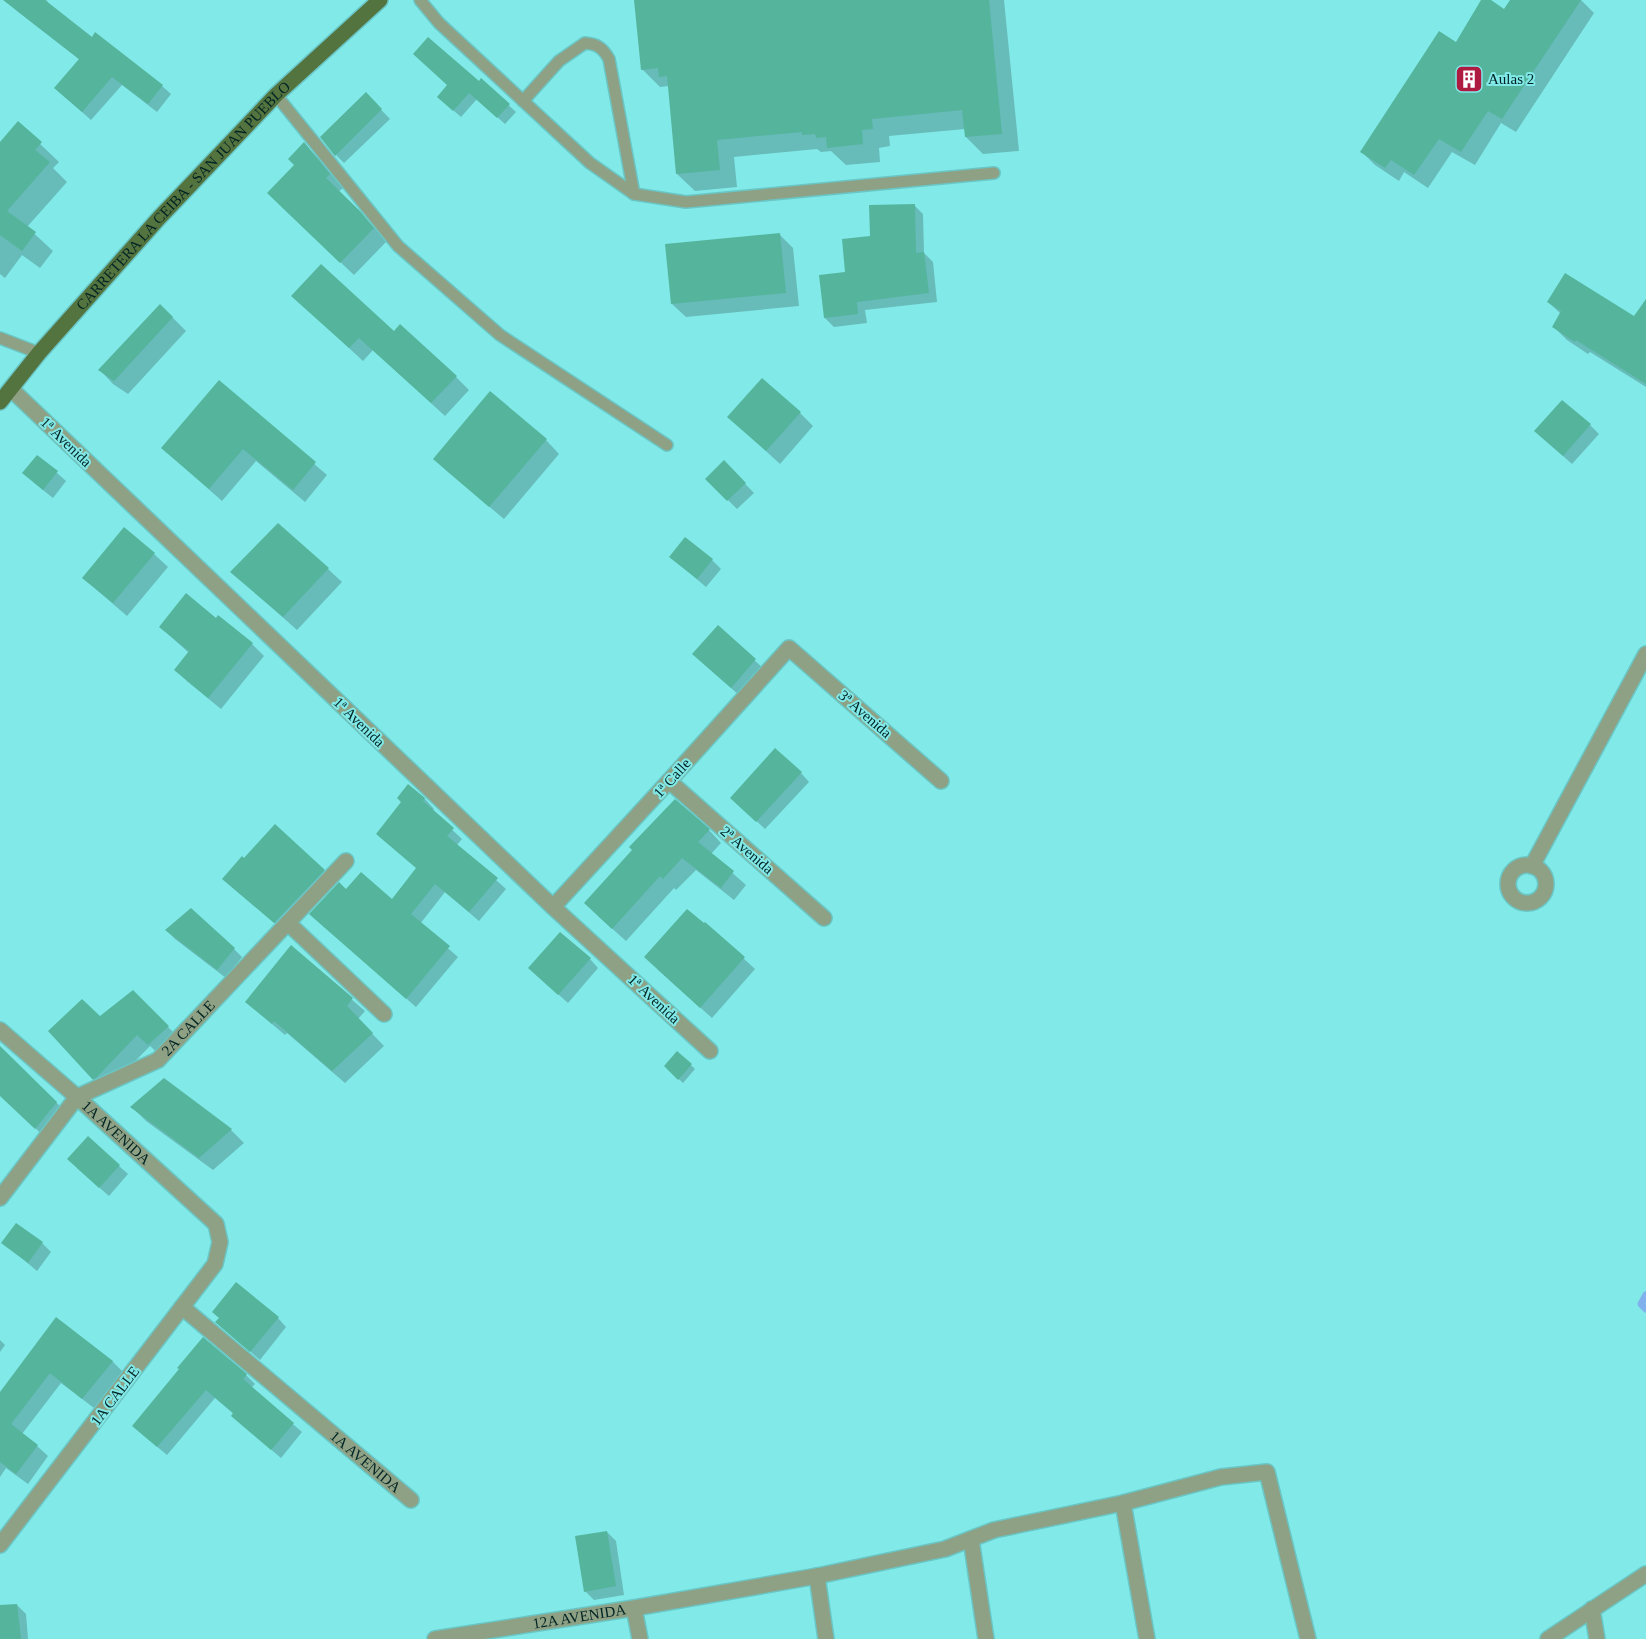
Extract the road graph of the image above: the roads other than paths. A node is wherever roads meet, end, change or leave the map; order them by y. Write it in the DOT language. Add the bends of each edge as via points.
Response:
graph roads {
  1 [pos="380,0"];
  2 [pos="420,0"];
  3 [pos="276,95"];
  4 [pos="523,101"];
  5 [pos="994,173"];
  6 [pos="634,194"];
  7 [pos="0,338"];
  8 [pos="39,353"];
  9 [pos="11,389"];
  10 [pos="0,402"];
  11 [pos="667,445"];
  12 [pos="789,648"];
  13 [pos="1646,654"];
  14 [pos="669,781"];
  15 [pos="941,781"];
  16 [pos="346,861"];
  17 [pos="1532,866"];
  18 [pos="553,906"];
  19 [pos="824,918"];
  20 [pos="288,923"];
  21 [pos="384,1014"];
  22 [pos="0,1030"];
  23 [pos="710,1051"];
  24 [pos="77,1097"];
  25 [pos="0,1198"];
  26 [pos="220,1242"];
  27 [pos="182,1307"];
  28 [pos="411,1500"];
  29 [pos="1123,1503"];
  30 [pos="971,1539"];
  31 [pos="0,1545"];
  32 [pos="1646,1574"];
  33 [pos="817,1576"];
  34 [pos="634,1608"];
  35 [pos="1592,1609"];
  36 [pos="435,1639"];
  37 [pos="640,1639"];
  38 [pos="826,1639"];
  39 [pos="986,1639"];
  40 [pos="1147,1639"];
  41 [pos="1308,1639"];
  42 [pos="1548,1639"];
  43 [pos="1597,1639"];
  1 -- 3 [label="main road, CARRETERA LA CEIBA - SAN JUAN PUEBLO"];
  2 -- 4 [label="lane" via="439,23"];
  3 -- 8 [label="main road, CARRETERA LA CEIBA - SAN JUAN PUEBLO" via="158,218"];
  3 -- 11 [label="lane" via="398,246 500,335"];
  4 -- 6 [label="lane" via="590,163"];
  4 -- 6 [label="lane" via="559,61 585,42 604,50 609,59"];
  5 -- 6 [label="lane" via="686,202"];
  7 -- 8 [label="lane"];
  8 -- 9 [label="main road, CARRETERA LA CEIBA - SAN JUAN PUEBLO"];
  9 -- 10 [label="main road, CARRETERA LA CEIBA - SAN JUAN PUEBLO"];
  9 -- 18 [label="street, 1ª Avenida"];
  12 -- 14 [label="street, 1ª Calle"];
  12 -- 15 [label="street, 3ª Avenida"];
  13 -- 17 [label="street"];
  14 -- 18 [label="street, 1ª Calle"];
  14 -- 19 [label="street, 2ª Avenida"];
  16 -- 20 [label="street, 2A CALLE"];
  18 -- 23 [label="street, 1ª Avenida"];
  20 -- 21 [label="street"];
  20 -- 24 [label="street, 2A CALLE" via="158,1060"];
  22 -- 24 [label="street, 1A AVENIDA"];
  24 -- 25 [label="street, 2A CALLE"];
  24 -- 26 [label="street, 1A AVENIDA" via="216,1224"];
  26 -- 27 [label="street, 1A CALLE" via="215,1264"];
  27 -- 28 [label="street, 1A AVENIDA"];
  27 -- 31 [label="street, 1A CALLE"];
  29 -- 30 [label="street, 12A AVENIDA" via="994,1530"];
  29 -- 40 [label="street"];
  29 -- 41 [label="street, 12A AVENIDA" via="1221,1477 1267,1472"];
  30 -- 33 [label="street, 12A AVENIDA" via="945,1549"];
  30 -- 39 [label="street"];
  32 -- 35 [label="street"];
  33 -- 34 [label="street, 12A AVENIDA"];
  33 -- 38 [label="street"];
  34 -- 36 [label="street, 12A AVENIDA"];
  34 -- 37 [label="street"];
  35 -- 42 [label="street"];
  35 -- 43 [label="street"];
}
